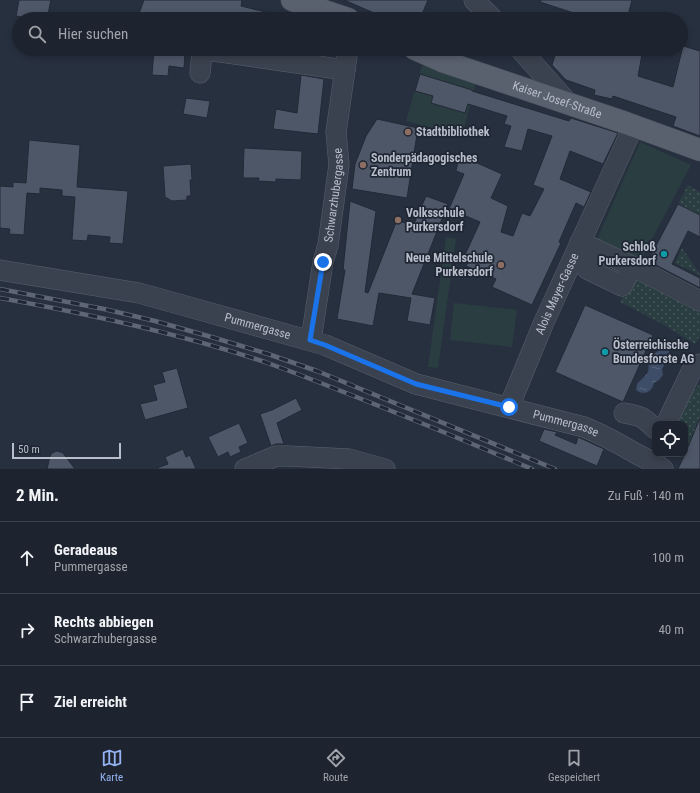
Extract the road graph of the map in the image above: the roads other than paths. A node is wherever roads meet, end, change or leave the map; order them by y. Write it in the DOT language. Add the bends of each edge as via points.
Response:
graph roads {
  1 [pos="292,0"];
  2 [pos="474,0"];
  3 [pos="327,12"];
  4 [pos="486,12"];
  5 [pos="202,56"];
  6 [pos="248,56"];
  7 [pos="347,56"];
  8 [pos="431,56"];
  9 [pos="526,56"];
  10 [pos="345,70"];
  11 [pos="200,73"];
  12 [pos="568,103"];
  13 [pos="634,125"];
  14 [pos="700,150"];
  15 [pos="588,246"];
  16 [pos="0,270"];
  17 [pos="700,301"];
  18 [pos="310,340"];
  19 [pos="700,364"];
  20 [pos="509,407"];
  21 [pos="624,413"];
  22 [pos="667,421"];
  23 [pos="652,427"];
  24 [pos="655,458"];
  25 [pos="245,469"];
  26 [pos="385,469"];
  1 -- 3 [label="main road"];
  2 -- 4 [label="street"];
  5 -- 11 [label="street"];
  6 -- 10 [label="street"];
  7 -- 10 [label="street, Schwarzhubergasse"];
  8 -- 12 [label="main road, Kaiser Josef-Straße"];
  9 -- 12 [label="street"];
  10 -- 18 [label="street, Schwarzhubergasse" via="336,132 338,172 328,245"];
  12 -- 13 [label="main road, Kaiser Josef-Straße"];
  13 -- 14 [label="main road, Kaiser Josef-Straße"];
  13 -- 15 [label="street, Alois Mayer-Gasse" via="608,182"];
  15 -- 17 [label="street"];
  15 -- 20 [label="street, Alois Mayer-Gasse" via="544,322"];
  16 -- 18 [label="street, Pummergasse" via="139,293"];
  18 -- 20 [label="street, Pummergasse" via="416,384"];
  19 -- 22 [label="street" via="691,372"];
  20 -- 24 [label="street, Pummergasse" via="584,427"];
  21 -- 23 [label="street" via="636,415"];
  25 -- 26 [label="street" via="276,456 350,458"];
}
